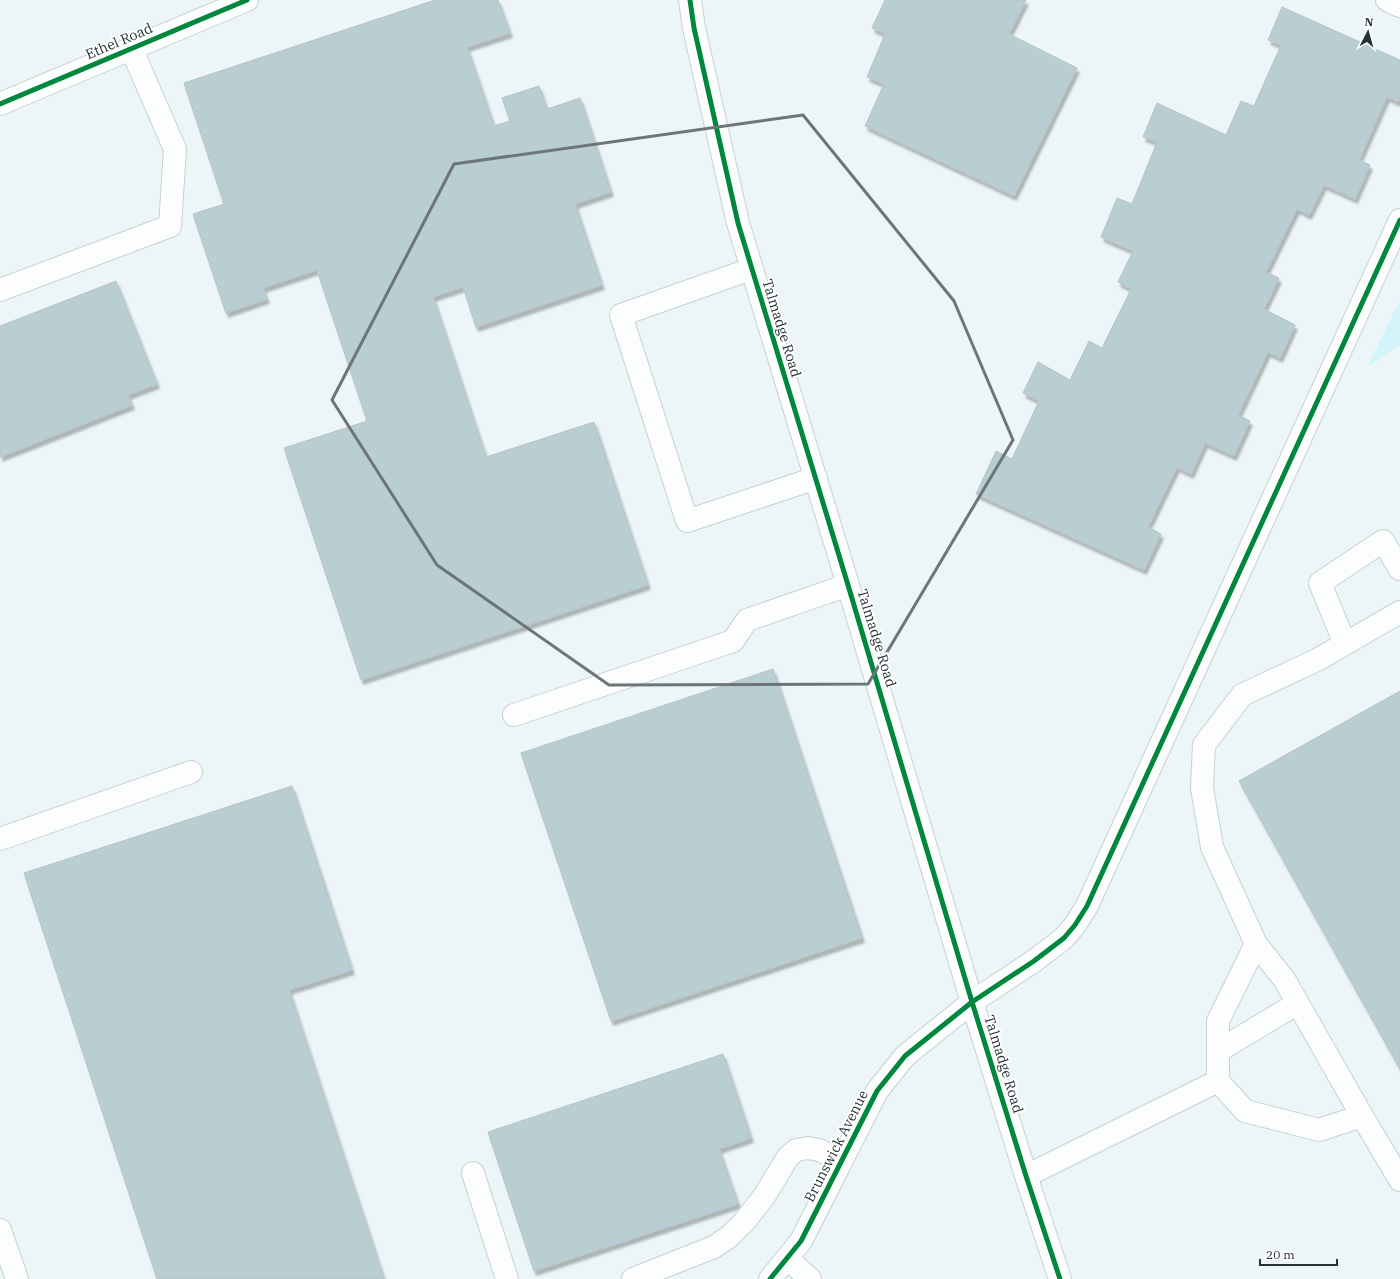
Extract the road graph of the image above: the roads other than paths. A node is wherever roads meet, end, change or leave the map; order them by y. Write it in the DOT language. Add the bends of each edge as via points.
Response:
graph roads {
  1 [pos="247,0"];
  2 [pos="690,0"];
  3 [pos="1386,0"];
  4 [pos="1400,6"];
  5 [pos="132,48"];
  6 [pos="0,104"];
  7 [pos="1400,220"];
  8 [pos="752,269"];
  9 [pos="0,290"];
  10 [pos="816,478"];
  11 [pos="1400,569"];
  12 [pos="848,585"];
  13 [pos="1400,612"];
  14 [pos="1345,644"];
  15 [pos="514,715"];
  16 [pos="191,772"];
  17 [pos="0,839"];
  18 [pos="1256,944"];
  19 [pos="972,1002"];
  20 [pos="1298,1003"];
  21 [pos="1218,1051"];
  22 [pos="1218,1081"];
  23 [pos="1362,1116"];
  24 [pos="841,1161"];
  25 [pos="473,1173"];
  26 [pos="1026,1176"];
  27 [pos="1400,1180"];
  28 [pos="0,1230"];
  29 [pos="787,1258"];
  30 [pos="17,1279"];
  31 [pos="507,1279"];
  32 [pos="633,1279"];
  33 [pos="770,1279"];
  34 [pos="810,1279"];
  35 [pos="1060,1279"];
  1 -- 5 [label="street, Ethel Road"];
  2 -- 8 [label="street, Talmadge Road" via="695,35 738,223"];
  3 -- 4 [label="street"];
  5 -- 6 [label="street, Ethel Road"];
  5 -- 9 [label="street" via="175,149 170,226"];
  7 -- 19 [label="street, Brunswick Avenue" via="1087,906 1064,938"];
  8 -- 10 [label="street, Talmadge Road"];
  8 -- 10 [label="street" via="621,315 687,521"];
  10 -- 12 [label="street, Talmadge Road"];
  11 -- 14 [label="street" via="1383,541 1320,583"];
  12 -- 15 [label="street" via="747,620 733,642"];
  12 -- 19 [label="street, Talmadge Road"];
  13 -- 14 [label="street"];
  14 -- 18 [label="street" via="1242,695 1204,745 1202,788 1212,847"];
  16 -- 17 [label="street"];
  18 -- 20 [label="street" via="1284,978"];
  18 -- 21 [label="street" via="1218,1021"];
  19 -- 24 [label="street, Brunswick Avenue" via="905,1056 877,1091"];
  19 -- 26 [label="street, Talmadge Road"];
  20 -- 21 [label="street"];
  20 -- 23 [label="street"];
  21 -- 22 [label="street"];
  22 -- 23 [label="street" via="1245,1111 1319,1130"];
  22 -- 26 [label="street"];
  23 -- 27 [label="street"];
  24 -- 29 [label="street, Brunswick Avenue" via="801,1242"];
  24 -- 32 [label="street" via="819,1150 796,1150 788,1157 765,1195 730,1236 714,1247"];
  25 -- 31 [label="street"];
  26 -- 35 [label="street, Talmadge Road"];
  28 -- 30 [label="street"];
  29 -- 33 [label="street, Brunswick Avenue"];
  29 -- 34 [label="street"];
}
